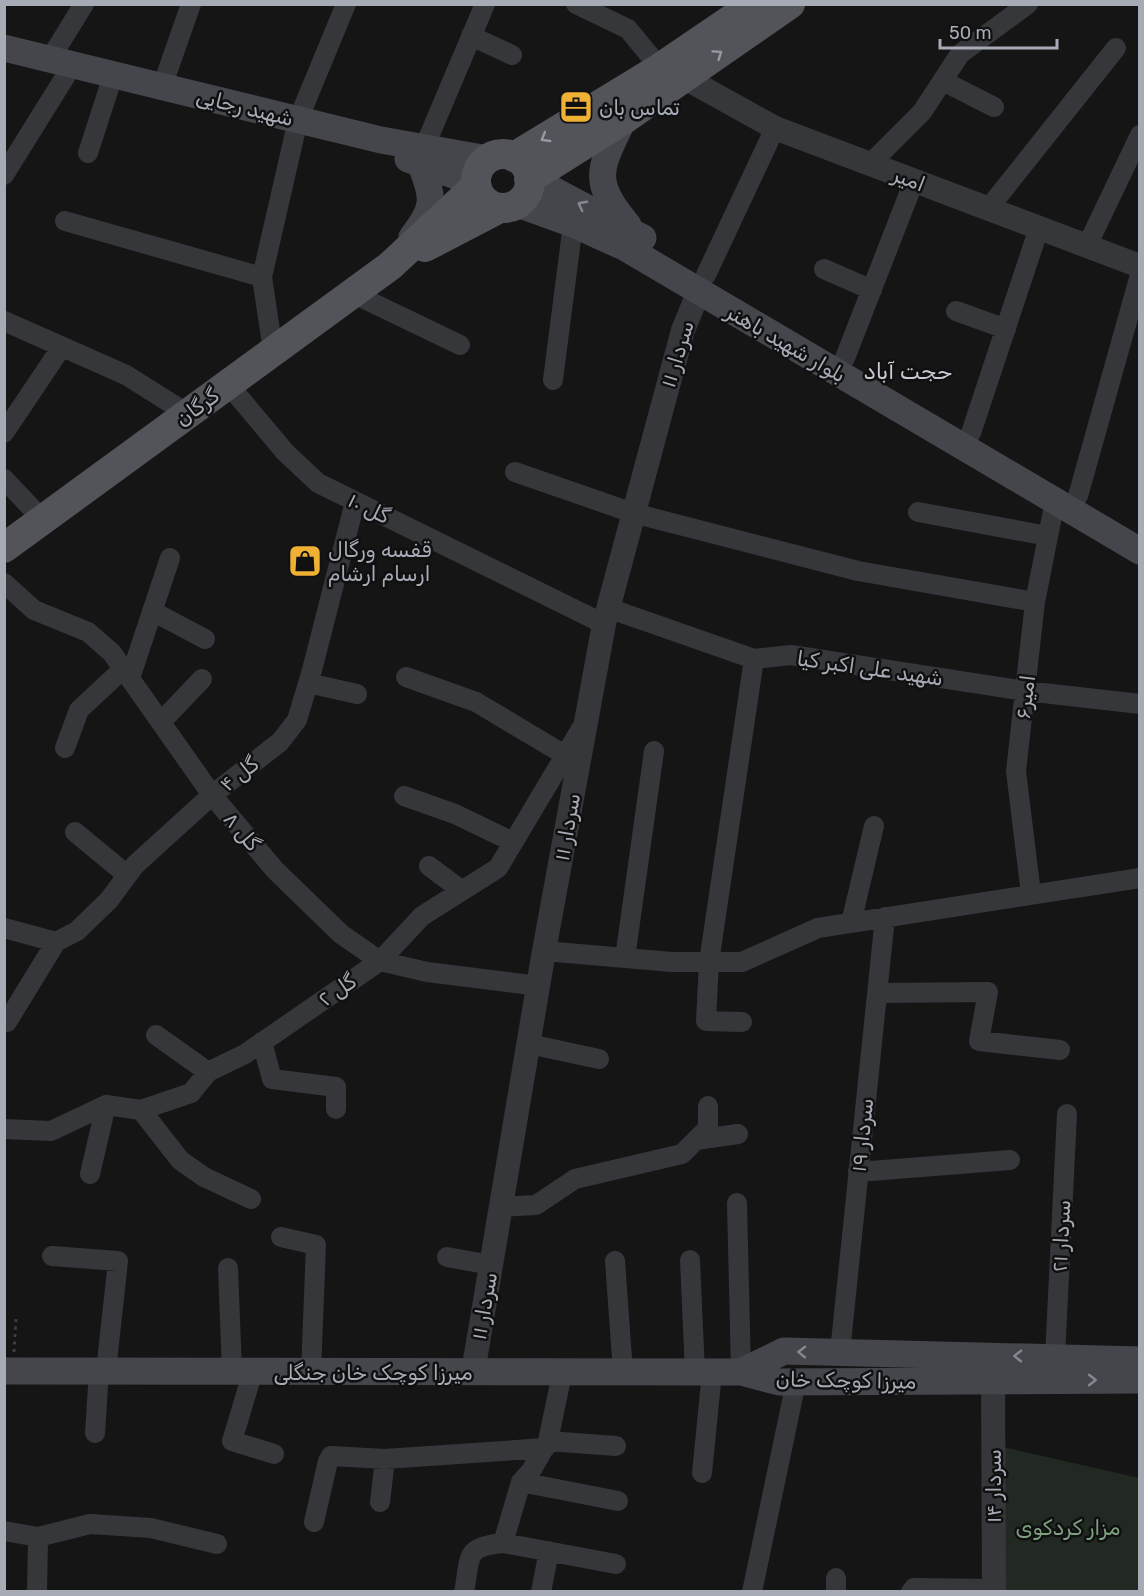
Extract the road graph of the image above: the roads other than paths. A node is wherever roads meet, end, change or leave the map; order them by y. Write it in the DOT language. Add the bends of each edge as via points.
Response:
graph roads {
  1 [pos="84,4"];
  2 [pos="191,4"];
  3 [pos="346,4"];
  4 [pos="485,4"];
  5 [pos="576,4"];
  6 [pos="754,4"];
  7 [pos="790,4"];
  8 [pos="1028,4"];
  9 [pos="471,36"];
  10 [pos="4,48"];
  11 [pos="1116,48"];
  12 [pos="512,55"];
  13 [pos="4,62"];
  14 [pos="57,68"];
  15 [pos="672,73"];
  16 [pos="943,81"];
  17 [pos="109,87"];
  18 [pos="162,87"];
  19 [pos="994,107"];
  20 [pos="623,120"];
  21 [pos="296,127"];
  22 [pos="775,128"];
  23 [pos="1140,135"];
  24 [pos="88,153"];
  25 [pos="422,155"];
  26 [pos="870,164"];
  27 [pos="4,175"];
  28 [pos="1131,176"];
  29 [pos="914,181"];
  30 [pos="504,182"];
  31 [pos="988,209"];
  32 [pos="65,221"];
  33 [pos="573,224"];
  34 [pos="1040,228"];
  35 [pos="634,232"];
  36 [pos="1087,246"];
  37 [pos="390,266"];
  38 [pos="1140,266"];
  39 [pos="824,269"];
  40 [pos="1140,275"];
  41 [pos="262,277"];
  42 [pos="702,283"];
  43 [pos="872,290"];
  44 [pos="352,293"];
  45 [pos="956,311"];
  46 [pos="4,321"];
  47 [pos="1006,329"];
  48 [pos="460,345"];
  49 [pos="61,348"];
  50 [pos="273,351"];
  51 [pos="845,358"];
  52 [pos="553,380"];
  53 [pos="228,384"];
  54 [pos="188,414"];
  55 [pos="971,432"];
  56 [pos="4,433"];
  57 [pos="515,472"];
  58 [pos="4,479"];
  59 [pos="1066,498"];
  60 [pos="355,502"];
  61 [pos="918,512"];
  62 [pos="633,513"];
  63 [pos="43,520"];
  64 [pos="1140,532"];
  65 [pos="1048,536"];
  66 [pos="4,548"];
  67 [pos="1140,551"];
  68 [pos="170,558"];
  69 [pos="4,583"];
  70 [pos="1035,602"];
  71 [pos="152,611"];
  72 [pos="606,616"];
  73 [pos="205,639"];
  74 [pos="754,659"];
  75 [pos="126,674"];
  76 [pos="406,677"];
  77 [pos="202,679"];
  78 [pos="308,683"];
  79 [pos="1026,691"];
  80 [pos="357,694"];
  81 [pos="1140,704"];
  82 [pos="586,720"];
  83 [pos="161,722"];
  84 [pos="65,748"];
  85 [pos="654,751"];
  86 [pos="565,755"];
  87 [pos="212,795"];
  88 [pos="404,796"];
  89 [pos="874,826"];
  90 [pos="75,832"];
  91 [pos="513,842"];
  92 [pos="429,866"];
  93 [pos="127,875"];
  94 [pos="1140,878"];
  95 [pos="462,890"];
  96 [pos="1031,894"];
  97 [pos="885,917"];
  98 [pos="851,923"];
  99 [pos="4,928"];
  100 [pos="56,942"];
  101 [pos="544,951"];
  102 [pos="625,958"];
  103 [pos="380,961"];
  104 [pos="709,962"];
  105 [pos="539,986"];
  106 [pos="877,993"];
  107 [pos="7,1022"];
  108 [pos="742,1022"];
  109 [pos="156,1035"];
  110 [pos="262,1042"];
  111 [pos="529,1044"];
  112 [pos="1060,1050"];
  113 [pos="599,1059"];
  114 [pos="208,1072"];
  115 [pos="106,1105"];
  116 [pos="708,1106"];
  117 [pos="336,1109"];
  118 [pos="141,1110"];
  119 [pos="1068,1114"];
  120 [pos="4,1129"];
  121 [pos="738,1134"];
  122 [pos="696,1140"];
  123 [pos="1010,1160"];
  124 [pos="858,1172"];
  125 [pos="90,1174"];
  126 [pos="251,1199"];
  127 [pos="737,1203"];
  128 [pos="501,1207"];
  129 [pos="280,1237"];
  130 [pos="52,1256"];
  131 [pos="447,1257"];
  132 [pos="690,1260"];
  133 [pos="615,1261"];
  134 [pos="491,1265"];
  135 [pos="228,1268"];
  136 [pos="840,1352"];
  137 [pos="916,1354"];
  138 [pos="1055,1357"];
  139 [pos="1140,1360"];
  140 [pos="8,1371"];
  141 [pos="102,1371"];
  142 [pos="243,1371"];
  143 [pos="311,1372"];
  144 [pos="473,1372"];
  145 [pos="623,1372"];
  146 [pos="704,1372"];
  147 [pos="741,1372"];
  148 [pos="562,1374"];
  149 [pos="993,1380"];
  150 [pos="1140,1380"];
  151 [pos="918,1381"];
  152 [pos="796,1382"];
  153 [pos="94,1433"];
  154 [pos="546,1444"];
  155 [pos="616,1446"];
  156 [pos="274,1454"];
  157 [pos="385,1459"];
  158 [pos="702,1473"];
  159 [pos="521,1482"];
  160 [pos="618,1501"];
  161 [pos="380,1502"];
  162 [pos="314,1522"];
  163 [pos="4,1532"];
  164 [pos="38,1537"];
  165 [pos="502,1543"];
  166 [pos="217,1544"];
  167 [pos="549,1551"];
  168 [pos="616,1564"];
  169 [pos="470,1590"];
  170 [pos="994,1590"];
  171 [pos="37,1592"];
  172 [pos="541,1592"];
  173 [pos="752,1592"];
  174 [pos="910,1592"];
  1 -- 14 [label="street"];
  2 -- 18 [label="street"];
  3 -- 21 [label="street"];
  4 -- 9 [label="street"];
  5 -- 15 [label="street" via="628,29"];
  6 -- 15 [label="main road"];
  15 -- 7 [label="main road, one-way"];
  8 -- 16 [label="street" via="960,54"];
  9 -- 12 [label="street"];
  9 -- 25 [label="street"];
  10 -- 14 [label="main road, شهید رجایی"];
  11 -- 31 [label="street"];
  13 -- 14 [label="main road, شهید رجایی"];
  14 -- 17 [label="main road, شهید رجایی"];
  14 -- 18 [label="main road, شهید رجایی"];
  14 -- 27 [label="street"];
  15 -- 20 [label="main road"];
  15 -- 22 [label="street, امیر"];
  15 -- 30 [label="main road, one-way"];
  16 -- 19 [label="street"];
  16 -- 26 [label="street" via="922,112"];
  17 -- 21 [label="main road, شهید رجایی"];
  17 -- 24 [label="street"];
  18 -- 21 [label="main road, شهید رجایی"];
  20 -- 30 [label="main road"];
  20 -- 35 [label="main road" via="601,167 609,203"];
  21 -- 25 [label="main road, شهید رجایی"];
  21 -- 41 [label="street"];
  22 -- 26 [label="street, امیر"];
  22 -- 42 [label="street"];
  23 -- 28 [label="street"];
  25 -- 30 [label="main road, شهید رجایی"];
  25 -- 37 [label="main road" via="432,208"];
  26 -- 29 [label="street, امیر"];
  28 -- 36 [label="street"];
  29 -- 31 [label="street, امیر"];
  29 -- 43 [label="street"];
  30 -- 33 [label="main road, بلوار شهید باهنر"];
  35 -- 30 [label="main road, بلوار شهید باهنر, one-way" via="553,190"];
  30 -- 37 [label="main road, گرگان"];
  31 -- 34 [label="street, امیر"];
  32 -- 41 [label="street"];
  33 -- 42 [label="main road, بلوار شهید باهنر"];
  33 -- 52 [label="street"];
  34 -- 36 [label="street, امیر"];
  34 -- 47 [label="street"];
  35 -- 42 [label="main road, بلوار شهید باهنر"];
  36 -- 38 [label="street, امیر"];
  37 -- 44 [label="main road, گرگان"];
  39 -- 43 [label="street"];
  40 -- 59 [label="street, امیر۶"];
  41 -- 50 [label="street"];
  42 -- 51 [label="main road, بلوار شهید باهنر"];
  42 -- 59 [label="main road, بلوار شهید باهنر"];
  42 -- 62 [label="street, سردار ۱۱" via="683,330"];
  43 -- 51 [label="street"];
  44 -- 48 [label="street"];
  44 -- 50 [label="main road, گرگان"];
  45 -- 47 [label="street"];
  46 -- 49 [label="street"];
  47 -- 55 [label="street"];
  49 -- 54 [label="street" via="126,375"];
  49 -- 56 [label="street"];
  50 -- 53 [label="main road, گرگان"];
  51 -- 55 [label="main road, بلوار شهید باهنر"];
  53 -- 54 [label="main road, گرگان"];
  53 -- 60 [label="street, گل ۱۰" via="285,452 318,483"];
  54 -- 63 [label="main road, گرگان"];
  55 -- 59 [label="main road, بلوار شهید باهنر"];
  57 -- 62 [label="street"];
  58 -- 63 [label="street"];
  59 -- 64 [label="main road, بلوار شهید باهنر"];
  59 -- 65 [label="street, امیر۶"];
  59 -- 67 [label="main road, بلوار شهید باهنر"];
  60 -- 72 [label="street, گل ۱۰"];
  60 -- 78 [label="street, گل ۴"];
  61 -- 65 [label="street"];
  62 -- 70 [label="street" via="858,571"];
  62 -- 72 [label="street, سردار ۱۱"];
  63 -- 66 [label="main road, گرگان"];
  65 -- 70 [label="street, امیر۶"];
  68 -- 71 [label="street"];
  69 -- 75 [label="street, گل ۸" via="34,610 88,632 112,653"];
  70 -- 79 [label="street, امیر۶"];
  71 -- 73 [label="street"];
  71 -- 75 [label="street"];
  72 -- 74 [label="street, شهید علی اکبر کیا"];
  72 -- 82 [label="street, سردار ۱۱"];
  74 -- 79 [label="street, شهید علی اکبر کیا" via="791,655"];
  74 -- 104 [label="street"];
  75 -- 83 [label="street, گل ۸"];
  75 -- 84 [label="street" via="79,710"];
  76 -- 86 [label="street" via="476,702"];
  77 -- 83 [label="street"];
  78 -- 80 [label="street"];
  78 -- 87 [label="street, گل ۴" via="297,720 280,742"];
  79 -- 81 [label="street, شهید علی اکبر کیا"];
  79 -- 96 [label="street, امیر۶" via="1016,771"];
  82 -- 86 [label="street, گل ۲"];
  82 -- 101 [label="street, سردار ۱۱"];
  83 -- 87 [label="street, گل ۸"];
  85 -- 102 [label="street"];
  86 -- 91 [label="street, گل ۲"];
  87 -- 93 [label="street, گل ۴"];
  87 -- 103 [label="street, گل ۸" via="306,903"];
  88 -- 91 [label="street" via="455,814"];
  89 -- 98 [label="street"];
  90 -- 93 [label="street"];
  91 -- 95 [label="street, گل ۲" via="498,868"];
  92 -- 95 [label="street"];
  93 -- 100 [label="street, گل ۴" via="109,900 77,931"];
  94 -- 96 [label="street"];
  95 -- 103 [label="street, گل ۲" via="422,916"];
  96 -- 97 [label="street"];
  97 -- 98 [label="street"];
  97 -- 106 [label="street, سردار ۱۹"];
  98 -- 104 [label="street" via="818,928 742,962"];
  99 -- 100 [label="street"];
  100 -- 107 [label="street"];
  101 -- 102 [label="street"];
  101 -- 105 [label="street, سردار ۱۱"];
  102 -- 104 [label="street"];
  103 -- 105 [label="street, گل ۸" via="427,972"];
  103 -- 110 [label="street, گل ۲"];
  104 -- 108 [label="street" via="706,1022"];
  105 -- 111 [label="street, سردار ۱۱"];
  106 -- 112 [label="street" via="988,992 979,1041"];
  106 -- 124 [label="street, سردار ۱۹"];
  109 -- 114 [label="street"];
  110 -- 114 [label="street, گل ۲"];
  110 -- 117 [label="street" via="272,1079 336,1087"];
  111 -- 113 [label="street"];
  111 -- 128 [label="street, سردار ۱۱"];
  114 -- 118 [label="street, گل ۲" via="190,1093"];
  115 -- 118 [label="street, گل ۲"];
  115 -- 120 [label="street" via="51,1131"];
  115 -- 125 [label="street"];
  116 -- 122 [label="street" via="708,1128"];
  118 -- 126 [label="street" via="180,1160 204,1177"];
  119 -- 138 [label="street, سردار ۲۱"];
  121 -- 122 [label="street"];
  122 -- 128 [label="street" via="682,1154 575,1179 536,1205"];
  123 -- 124 [label="street"];
  124 -- 136 [label="street, سردار ۱۹"];
  127 -- 147 [label="street"];
  128 -- 134 [label="street, سردار ۱۱"];
  129 -- 143 [label="street" via="316,1245"];
  130 -- 141 [label="street" via="118,1261"];
  131 -- 134 [label="street"];
  132 -- 146 [label="street"];
  133 -- 145 [label="street"];
  134 -- 144 [label="street, سردار ۱۱"];
  135 -- 142 [label="street"];
  136 -- 137 [label="main road, میرزا کوچک خان"];
  136 -- 147 [label="main road, میرزا کوچک خان, one-way" via="784,1351"];
  138 -- 137 [label="main road, میرزا کوچک خان, one-way"];
  137 -- 151 [label="main road"];
  138 -- 139 [label="main road, میرزا کوچک خان"];
  140 -- 141 [label="main road, میرزا کوچک خان جنگلی"];
  141 -- 142 [label="main road, میرزا کوچک خان جنگلی"];
  141 -- 153 [label="street"];
  142 -- 143 [label="main road, میرزا کوچک خان جنگلی"];
  142 -- 156 [label="street" via="232,1441"];
  143 -- 144 [label="main road, میرزا کوچک خان جنگلی"];
  144 -- 148 [label="main road, میرزا کوچک خان جنگلی"];
  145 -- 146 [label="main road, میرزا کوچک خان جنگلی"];
  145 -- 148 [label="main road, میرزا کوچک خان جنگلی"];
  146 -- 147 [label="main road, میرزا کوچک خان جنگلی"];
  146 -- 158 [label="street"];
  147 -- 152 [label="main road, میرزا کوچک خان" via="778,1382"];
  148 -- 154 [label="street"];
  149 -- 150 [label="main road, میرزا کوچک خان, one-way"];
  149 -- 151 [label="main road, میرزا کوچک خان"];
  149 -- 170 [label="street, سردار ۱۴"];
  151 -- 152 [label="main road, میرزا کوچک خان"];
  152 -- 173 [label="street"];
  154 -- 155 [label="street"];
  154 -- 157 [label="street"];
  154 -- 159 [label="street"];
  157 -- 161 [label="street"];
  157 -- 162 [label="street" via="331,1456"];
  159 -- 160 [label="street"];
  159 -- 165 [label="street"];
  163 -- 164 [label="street"];
  164 -- 166 [label="street" via="90,1524 151,1528"];
  164 -- 171 [label="street"];
  165 -- 167 [label="street"];
  165 -- 169 [label="street" via="474,1550 470,1556"];
  167 -- 168 [label="street"];
  167 -- 172 [label="street"];
  170 -- 174 [label="street" via="914,1588"];
}
